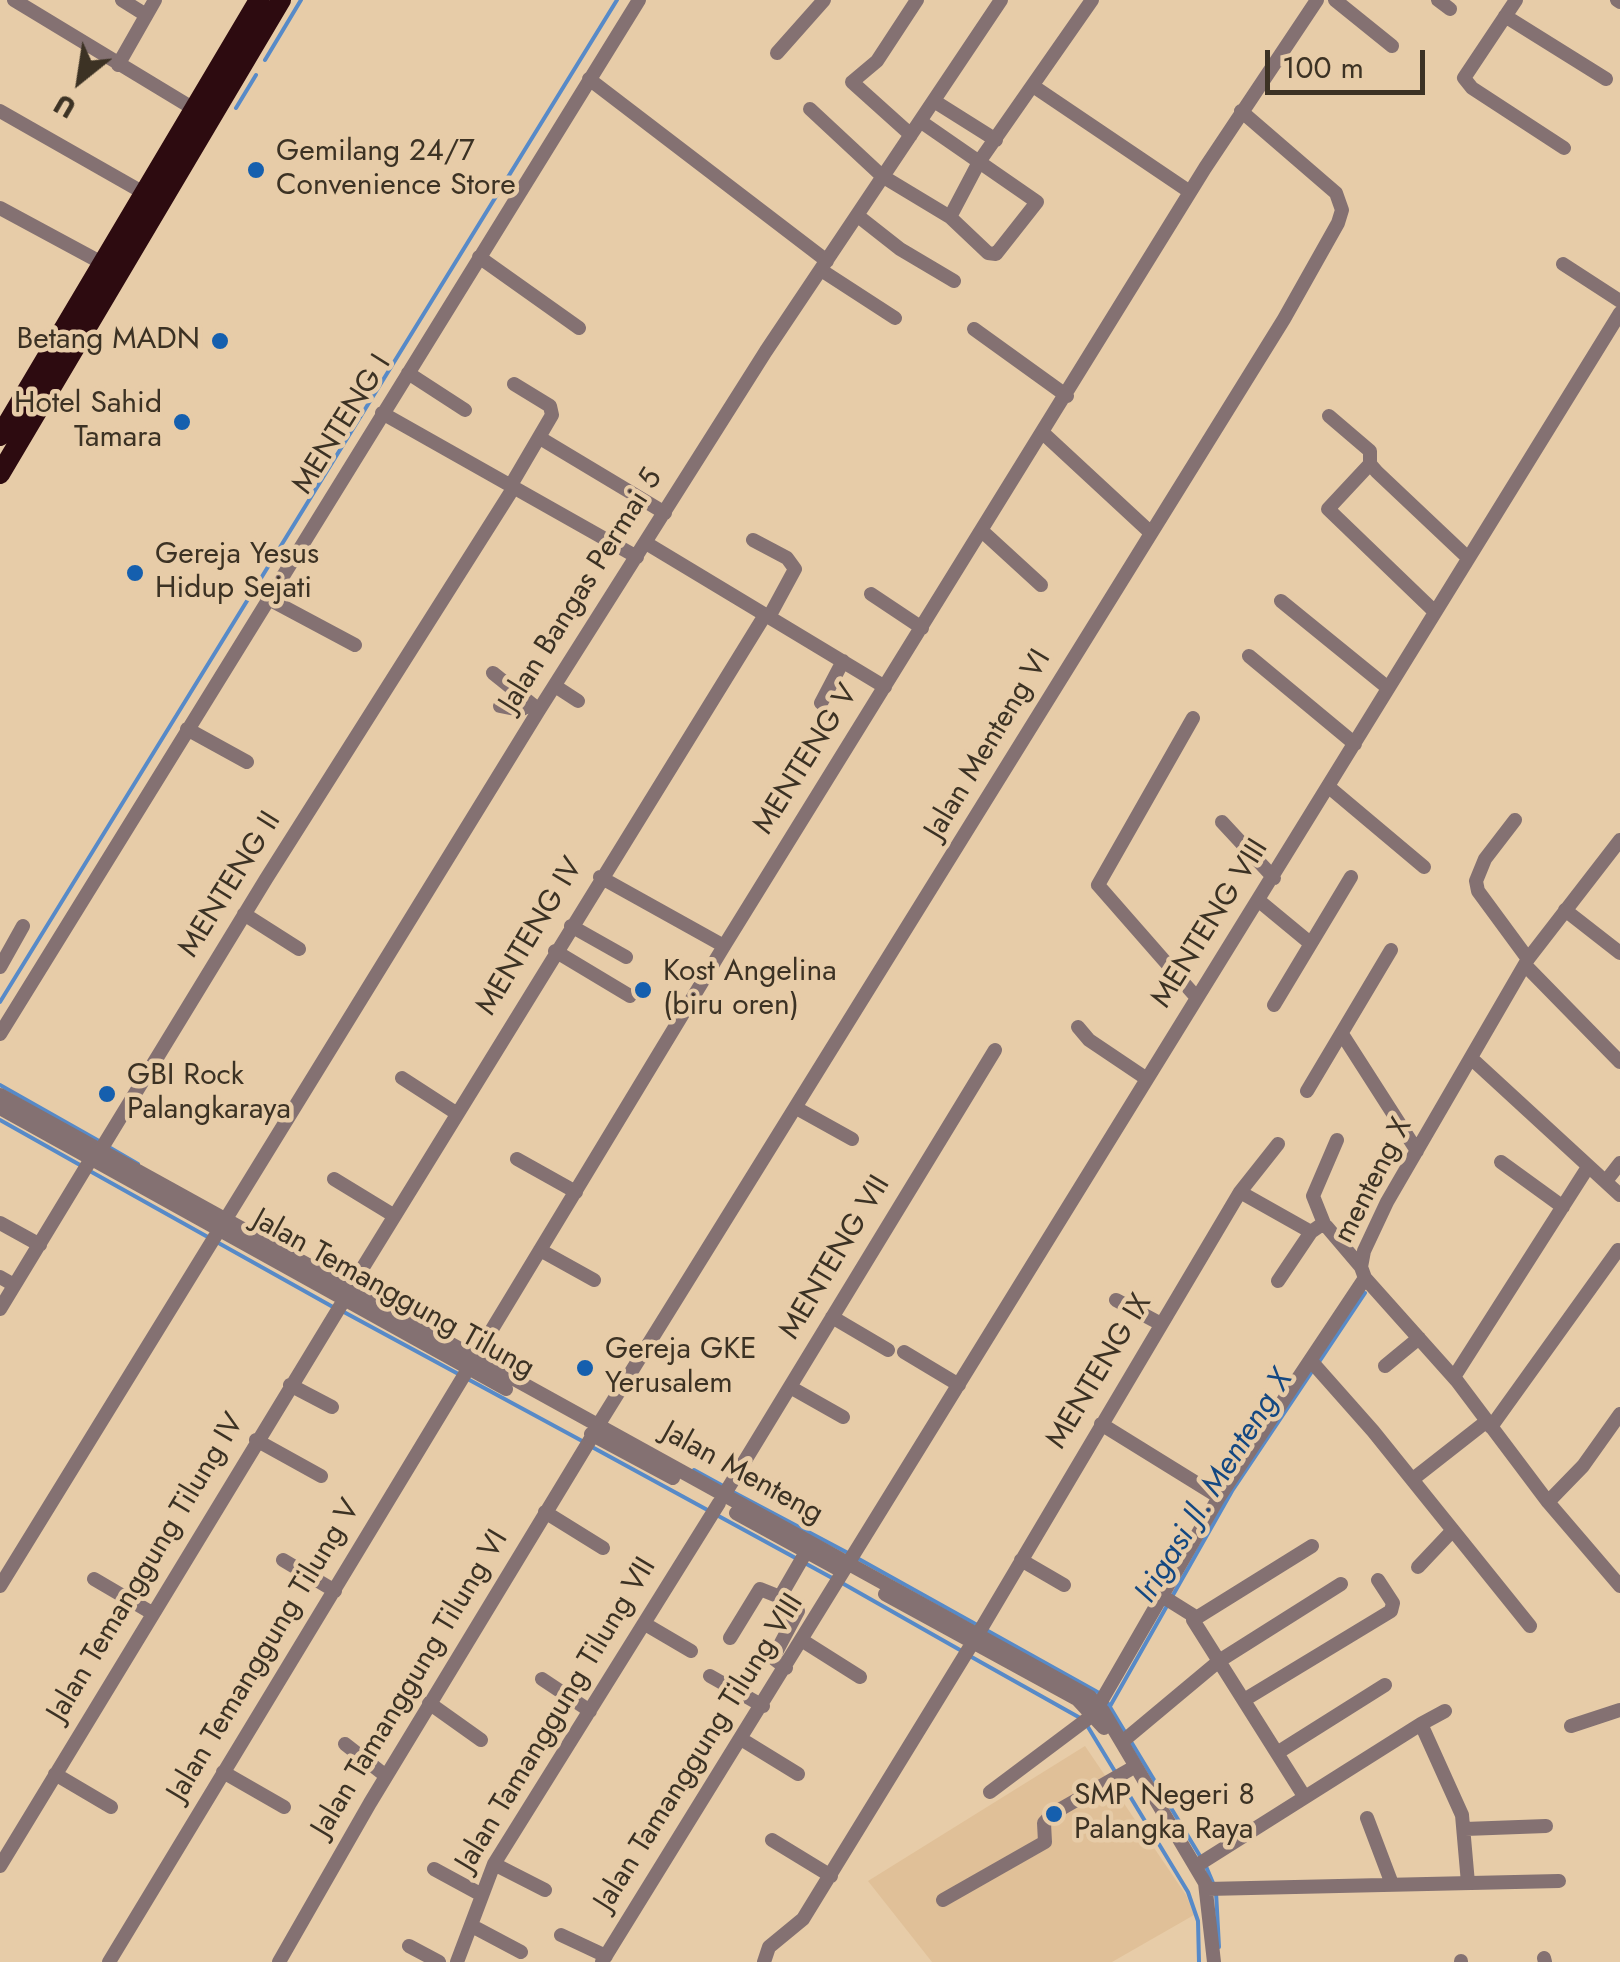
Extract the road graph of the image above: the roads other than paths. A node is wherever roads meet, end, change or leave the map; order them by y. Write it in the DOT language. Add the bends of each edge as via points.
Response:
graph roads {
  1 [pos="14,0"];
  2 [pos="122,0"];
  3 [pos="156,0"];
  4 [pos="259,0"];
  5 [pos="281,0"];
  6 [pos="640,0"];
  7 [pos="824,0"];
  8 [pos="916,0"];
  9 [pos="1000,0"];
  10 [pos="1092,0"];
  11 [pos="1317,0"];
  12 [pos="1334,0"];
  13 [pos="1516,0"];
  14 [pos="146,14"];
  15 [pos="1506,16"];
  16 [pos="1392,46"];
  17 [pos="777,53"];
  18 [pos="118,65"];
  19 [pos="589,79"];
  20 [pos="1606,79"];
  21 [pos="1033,86"];
  22 [pos="934,101"];
  23 [pos="810,109"];
  24 [pos="194,110"];
  25 [pos="0,111"];
  26 [pos="1241,111"];
  27 [pos="920,121"];
  28 [pos="911,135"];
  29 [pos="996,140"];
  30 [pos="1564,148"];
  31 [pos="979,162"];
  32 [pos="882,176"];
  33 [pos="1190,192"];
  34 [pos="144,193"];
  35 [pos="0,208"];
  36 [pos="858,216"];
  37 [pos="950,216"];
  38 [pos="480,257"];
  39 [pos="102,264"];
  40 [pos="1562,264"];
  41 [pos="824,266"];
  42 [pos="954,281"];
  43 [pos="1620,301"];
  44 [pos="1620,313"];
  45 [pos="895,318"];
  46 [pos="579,328"];
  47 [pos="974,329"];
  48 [pos="408,374"];
  49 [pos="514,384"];
  50 [pos="1067,396"];
  51 [pos="465,410"];
  52 [pos="382,413"];
  53 [pos="1329,416"];
  54 [pos="1044,433"];
  55 [pos="0,436"];
  56 [pos="540,438"];
  57 [pos="1370,464"];
  58 [pos="0,474"];
  59 [pos="512,486"];
  60 [pos="665,513"];
  61 [pos="982,532"];
  62 [pos="1151,533"];
  63 [pos="752,540"];
  64 [pos="646,543"];
  65 [pos="637,557"];
  66 [pos="1468,557"];
  67 [pos="1040,585"];
  68 [pos="872,594"];
  69 [pos="267,598"];
  70 [pos="1282,601"];
  71 [pos="1436,612"];
  72 [pos="767,616"];
  73 [pos="922,628"];
  74 [pos="354,645"];
  75 [pos="1249,656"];
  76 [pos="843,661"];
  77 [pos="492,673"];
  78 [pos="556,686"];
  79 [pos="885,686"];
  80 [pos="1388,688"];
  81 [pos="578,701"];
  82 [pos="821,702"];
  83 [pos="500,706"];
  84 [pos="535,708"];
  85 [pos="1193,718"];
  86 [pos="187,729"];
  87 [pos="1355,744"];
  88 [pos="246,762"];
  89 [pos="1330,788"];
  90 [pos="1514,820"];
  91 [pos="1222,822"];
  92 [pos="1620,840"];
  93 [pos="1424,868"];
  94 [pos="600,877"];
  95 [pos="1351,877"];
  96 [pos="1274,878"];
  97 [pos="1258,900"];
  98 [pos="1565,910"];
  99 [pos="244,914"];
  100 [pos="23,926"];
  101 [pos="571,926"];
  102 [pos="1310,943"];
  103 [pos="724,946"];
  104 [pos="300,950"];
  105 [pos="1391,950"];
  106 [pos="555,951"];
  107 [pos="1620,953"];
  108 [pos="626,958"];
  109 [pos="1526,962"];
  110 [pos="0,967"];
  111 [pos="630,996"];
  112 [pos="1197,998"];
  113 [pos="1274,1005"];
  114 [pos="1078,1028"];
  115 [pos="0,1034"];
  116 [pos="1342,1034"];
  117 [pos="996,1050"];
  118 [pos="1472,1059"];
  119 [pos="1620,1062"];
  120 [pos="402,1078"];
  121 [pos="1147,1079"];
  122 [pos="1306,1091"];
  123 [pos="0,1095"];
  124 [pos="0,1108"];
  125 [pos="798,1109"];
  126 [pos="456,1112"];
  127 [pos="852,1139"];
  128 [pos="1337,1140"];
  129 [pos="1278,1144"];
  130 [pos="1417,1151"];
  131 [pos="96,1155"];
  132 [pos="518,1158"];
  133 [pos="1501,1162"];
  134 [pos="1620,1163"];
  135 [pos="1588,1167"];
  136 [pos="334,1179"];
  137 [pos="1606,1181"];
  138 [pos="576,1192"];
  139 [pos="1240,1192"];
  140 [pos="1620,1195"];
  141 [pos="1563,1207"];
  142 [pos="393,1215"];
  143 [pos="0,1223"];
  144 [pos="222,1226"];
  145 [pos="1318,1229"];
  146 [pos="40,1245"];
  147 [pos="540,1250"];
  148 [pos="1618,1250"];
  149 [pos="1363,1272"];
  150 [pos="594,1280"];
  151 [pos="7,1281"];
  152 [pos="1278,1281"];
  153 [pos="346,1295"];
  154 [pos="1116,1300"];
  155 [pos="0,1310"];
  156 [pos="832,1317"];
  157 [pos="1161,1324"];
  158 [pos="1419,1338"];
  159 [pos="1311,1361"];
  160 [pos="471,1364"];
  161 [pos="1385,1366"];
  162 [pos="1454,1377"];
  163 [pos="290,1385"];
  164 [pos="959,1385"];
  165 [pos="790,1387"];
  166 [pos="332,1407"];
  167 [pos="1620,1414"];
  168 [pos="843,1417"];
  169 [pos="1101,1424"];
  170 [pos="1489,1424"];
  171 [pos="595,1431"];
  172 [pos="256,1440"];
  173 [pos="321,1476"];
  174 [pos="1413,1480"];
  175 [pos="1219,1497"];
  176 [pos="721,1499"];
  177 [pos="1548,1502"];
  178 [pos="546,1512"];
  179 [pos="1453,1530"];
  180 [pos="1312,1546"];
  181 [pos="604,1548"];
  182 [pos="806,1552"];
  183 [pos="282,1560"];
  184 [pos="1020,1560"];
  185 [pos="1418,1567"];
  186 [pos="848,1569"];
  187 [pos="94,1578"];
  188 [pos="1378,1580"];
  189 [pos="1341,1584"];
  190 [pos="1064,1585"];
  191 [pos="0,1586"];
  192 [pos="1620,1586"];
  193 [pos="334,1590"];
  194 [pos="1162,1596"];
  195 [pos="780,1597"];
  196 [pos="152,1613"];
  197 [pos="1194,1616"];
  198 [pos="646,1624"];
  199 [pos="1530,1626"];
  200 [pos="730,1638"];
  201 [pos="975,1638"];
  202 [pos="803,1641"];
  203 [pos="691,1651"];
  204 [pos="1219,1661"];
  205 [pos="786,1668"];
  206 [pos="710,1676"];
  207 [pos="860,1677"];
  208 [pos="542,1679"];
  209 [pos="1385,1685"];
  210 [pos="1244,1700"];
  211 [pos="430,1703"];
  212 [pos="762,1706"];
  213 [pos="1097,1710"];
  214 [pos="1444,1710"];
  215 [pos="1620,1710"];
  216 [pos="590,1712"];
  217 [pos="1421,1724"];
  218 [pos="1570,1726"];
  219 [pos="481,1740"];
  220 [pos="741,1740"];
  221 [pos="1122,1742"];
  222 [pos="345,1744"];
  223 [pos="1277,1752"];
  224 [pos="1129,1770"];
  225 [pos="224,1772"];
  226 [pos="56,1774"];
  227 [pos="798,1774"];
  228 [pos="386,1776"];
  229 [pos="990,1792"];
  230 [pos="1304,1796"];
  231 [pos="111,1807"];
  232 [pos="284,1807"];
  233 [pos="1366,1818"];
  234 [pos="1546,1826"];
  235 [pos="1465,1829"];
  236 [pos="772,1840"];
  237 [pos="494,1864"];
  238 [pos="0,1866"];
  239 [pos="1196,1866"];
  240 [pos="434,1870"];
  241 [pos="831,1876"];
  242 [pos="1559,1882"];
  243 [pos="1392,1884"];
  244 [pos="1468,1884"];
  245 [pos="1207,1889"];
  246 [pos="545,1890"];
  247 [pos="480,1894"];
  248 [pos="942,1900"];
  249 [pos="472,1926"];
  250 [pos="561,1935"];
  251 [pos="409,1946"];
  252 [pos="521,1952"];
  253 [pos="604,1959"];
  254 [pos="109,1962"];
  255 [pos="280,1962"];
  256 [pos="439,1962"];
  257 [pos="457,1962"];
  258 [pos="764,1962"];
  259 [pos="1206,1962"];
  260 [pos="1214,1962"];
  1 -- 18 [label="street"];
  2 -- 14 [label="street"];
  3 -- 14 [label="street"];
  4 -- 24 [label="highway"];
  5 -- 58 [label="highway"];
  6 -- 19 [label="street, MENTENG I"];
  7 -- 17 [label="street"];
  8 -- 28 [label="street" via="877,60 852,82"];
  9 -- 22 [label="street, Jalan Bangas Permai 5"];
  10 -- 21 [label="street"];
  11 -- 26 [label="street, MENTENG V"];
  12 -- 16 [label="street"];
  13 -- 15 [label="street"];
  14 -- 18 [label="street"];
  15 -- 20 [label="street"];
  15 -- 30 [label="street" via="1466,82"];
  18 -- 24 [label="street"];
  19 -- 38 [label="street, MENTENG I"];
  19 -- 41 [label="street"];
  21 -- 29 [label="street"];
  21 -- 33 [label="street"];
  22 -- 27 [label="street, Jalan Bangas Permai 5"];
  22 -- 29 [label="street"];
  23 -- 32 [label="street"];
  24 -- 34 [label="highway"];
  25 -- 34 [label="street"];
  26 -- 33 [label="street, MENTENG V"];
  26 -- 62 [label="street, Jalan Menteng VI" via="1331,187 1341,216"];
  27 -- 28 [label="street, Jalan Bangas Permai 5"];
  27 -- 31 [label="street"];
  28 -- 32 [label="street, Jalan Bangas Permai 5"];
  29 -- 31 [label="street"];
  31 -- 37 [label="street"];
  31 -- 37 [label="street" via="1038,205 993,254"];
  32 -- 36 [label="street, Jalan Bangas Permai 5"];
  32 -- 37 [label="street"];
  33 -- 50 [label="street, MENTENG V"];
  34 -- 39 [label="highway"];
  35 -- 39 [label="street"];
  36 -- 41 [label="street, Jalan Bangas Permai 5"];
  36 -- 42 [label="street"];
  38 -- 46 [label="street"];
  38 -- 48 [label="street, MENTENG I"];
  39 -- 55 [label="highway"];
  40 -- 43 [label="street"];
  41 -- 45 [label="street"];
  41 -- 60 [label="street, Jalan Bangas Permai 5"];
  44 -- 66 [label="street, MENTENG VIII"];
  47 -- 50 [label="street"];
  48 -- 51 [label="street"];
  48 -- 52 [label="street, MENTENG I"];
  49 -- 56 [label="street" via="550,406"];
  50 -- 54 [label="street, MENTENG V"];
  52 -- 59 [label="street"];
  52 -- 69 [label="street, MENTENG I"];
  53 -- 57 [label="street" via="1370,451"];
  54 -- 61 [label="street, MENTENG V"];
  54 -- 62 [label="street"];
  56 -- 59 [label="street, MENTENG II"];
  56 -- 60 [label="street"];
  57 -- 66 [label="street"];
  57 -- 71 [label="street" via="1328,509"];
  59 -- 65 [label="street"];
  59 -- 99 [label="street, MENTENG II"];
  60 -- 64 [label="street, Jalan Bangas Permai 5"];
  61 -- 67 [label="street"];
  61 -- 73 [label="street, MENTENG V"];
  62 -- 125 [label="street, Jalan Menteng VI"];
  63 -- 72 [label="street, MENTENG IV" via="795,569"];
  64 -- 65 [label="street, Jalan Bangas Permai 5"];
  64 -- 72 [label="street"];
  65 -- 78 [label="street, Jalan Bangas Permai 5"];
  66 -- 71 [label="street, MENTENG VIII"];
  68 -- 73 [label="street"];
  69 -- 74 [label="street"];
  69 -- 86 [label="street, MENTENG I"];
  70 -- 80 [label="street"];
  71 -- 80 [label="street, MENTENG VIII"];
  72 -- 76 [label="street"];
  72 -- 94 [label="street, MENTENG IV"];
  73 -- 79 [label="street, MENTENG V"];
  75 -- 87 [label="street"];
  76 -- 79 [label="street"];
  76 -- 82 [label="street"];
  77 -- 84 [label="street"];
  78 -- 81 [label="street"];
  78 -- 84 [label="street, Jalan Bangas Permai 5"];
  79 -- 103 [label="street, MENTENG V"];
  80 -- 87 [label="street, MENTENG VIII"];
  83 -- 84 [label="street"];
  84 -- 144 [label="street, Jalan Bangas Permai 5"];
  85 -- 112 [label="street" via="1098,885"];
  86 -- 88 [label="street"];
  86 -- 115 [label="street, MENTENG I"];
  87 -- 89 [label="street, MENTENG VIII"];
  89 -- 93 [label="street"];
  89 -- 96 [label="street, MENTENG VIII"];
  90 -- 109 [label="street" via="1476,881"];
  91 -- 96 [label="street"];
  92 -- 98 [label="street, menteng X"];
  94 -- 101 [label="street, MENTENG IV"];
  94 -- 103 [label="street"];
  95 -- 102 [label="street"];
  96 -- 97 [label="street, MENTENG VIII"];
  97 -- 102 [label="street"];
  97 -- 112 [label="street, MENTENG VIII"];
  98 -- 107 [label="street"];
  98 -- 109 [label="street, menteng X"];
  99 -- 104 [label="street"];
  99 -- 131 [label="street, MENTENG II"];
  100 -- 110 [label="street"];
  101 -- 106 [label="street, MENTENG IV"];
  101 -- 108 [label="street"];
  102 -- 113 [label="street"];
  103 -- 138 [label="street, MENTENG V"];
  105 -- 116 [label="street"];
  106 -- 111 [label="street"];
  106 -- 126 [label="street, MENTENG IV"];
  109 -- 118 [label="street, menteng X"];
  109 -- 119 [label="street"];
  112 -- 121 [label="street, MENTENG VIII"];
  114 -- 121 [label="street"];
  116 -- 122 [label="street"];
  116 -- 130 [label="street"];
  117 -- 156 [label="street, MENTENG VII"];
  118 -- 130 [label="street, menteng X"];
  118 -- 135 [label="street"];
  120 -- 126 [label="street"];
  121 -- 164 [label="street, MENTENG VIII"];
  123 -- 131 [label="street"];
  124 -- 131 [label="street, Jalan Temanggung Tilung"];
  125 -- 127 [label="street"];
  125 -- 171 [label="street, Jalan Menteng VI"];
  126 -- 142 [label="street, MENTENG IV"];
  128 -- 145 [label="street" via="1313,1196"];
  129 -- 139 [label="street, MENTENG IX"];
  130 -- 149 [label="street, menteng X" via="1386,1202"];
  131 -- 144 [label="street, Jalan Temanggung Tilung"];
  131 -- 146 [label="street, MENTENG II"];
  132 -- 138 [label="street"];
  133 -- 141 [label="street"];
  134 -- 137 [label="street"];
  135 -- 137 [label="street"];
  135 -- 141 [label="street"];
  136 -- 142 [label="street"];
  137 -- 140 [label="street"];
  138 -- 147 [label="street, MENTENG V"];
  139 -- 145 [label="street"];
  139 -- 157 [label="street, MENTENG IX"];
  141 -- 162 [label="street"];
  142 -- 153 [label="street, MENTENG IV"];
  143 -- 146 [label="street"];
  144 -- 153 [label="street, Jalan Temanggung Tilung"];
  144 -- 191 [label="street, Jalan Bangas Permai 5"];
  145 -- 149 [label="street"];
  145 -- 152 [label="street"];
  146 -- 151 [label="street, MENTENG II"];
  147 -- 150 [label="street"];
  147 -- 160 [label="street, MENTENG V"];
  148 -- 170 [label="street"];
  149 -- 158 [label="street"];
  149 -- 159 [label="street, menteng X"];
  151 -- 155 [label="street, MENTENG II"];
  153 -- 160 [label="street, Jalan Temanggung Tilung"];
  153 -- 163 [label="street, Jalan Temanggung Tilung IV"];
  154 -- 157 [label="street"];
  156 -- 164 [label="street"];
  156 -- 165 [label="street, MENTENG VII"];
  157 -- 169 [label="street, MENTENG IX"];
  158 -- 161 [label="street"];
  158 -- 162 [label="street"];
  159 -- 174 [label="street"];
  159 -- 175 [label="street, menteng X"];
  160 -- 171 [label="street, Jalan Temanggung Tilung"];
  160 -- 193 [label="street, Jalan Temanggung Tilung V"];
  162 -- 170 [label="street"];
  163 -- 166 [label="street"];
  163 -- 172 [label="street, Jalan Temanggung Tilung IV"];
  164 -- 186 [label="street, MENTENG VIII"];
  165 -- 168 [label="street"];
  165 -- 176 [label="street, MENTENG VII"];
  167 -- 177 [label="street"];
  169 -- 175 [label="street"];
  169 -- 184 [label="street, MENTENG IX"];
  170 -- 174 [label="street"];
  170 -- 177 [label="street"];
  171 -- 176 [label="street, Jalan Temanggung Tilung"];
  171 -- 178 [label="street, Jalan Tamanggung Tilung VI"];
  172 -- 173 [label="street"];
  172 -- 196 [label="street, Jalan Temanggung Tilung IV"];
  174 -- 179 [label="street"];
  175 -- 194 [label="street, menteng X"];
  176 -- 182 [label="street, Jalan Temanggung Tilung"];
  176 -- 186 [label="street, Jalan Menteng"];
  176 -- 198 [label="street, Jalan Tamanggung Tilung VII"];
  177 -- 192 [label="street"];
  178 -- 181 [label="street"];
  178 -- 211 [label="street, Jalan Tamanggung Tilung VI"];
  179 -- 185 [label="street"];
  179 -- 199 [label="street"];
  180 -- 197 [label="street"];
  182 -- 186 [label="street, Jalan Temanggung Tilung"];
  182 -- 195 [label="street"];
  183 -- 193 [label="street"];
  184 -- 190 [label="street"];
  184 -- 201 [label="street, MENTENG IX"];
  186 -- 201 [label="street, Jalan Temanggung Tilung"];
  186 -- 202 [label="street, Jalan Tamanggung Tilung VIII"];
  187 -- 196 [label="street"];
  188 -- 210 [label="street" via="1390,1611"];
  189 -- 204 [label="street"];
  193 -- 225 [label="street, Jalan Temanggung Tilung V"];
  194 -- 197 [label="street"];
  194 -- 213 [label="street, menteng X"];
  195 -- 200 [label="street" via="760,1589"];
  195 -- 205 [label="street" via="798,1611 773,1658"];
  196 -- 226 [label="street, Jalan Temanggung Tilung IV"];
  197 -- 204 [label="street"];
  198 -- 203 [label="street"];
  198 -- 216 [label="street, Jalan Tamanggung Tilung VII"];
  201 -- 213 [label="street, Jalan Temanggung Tilung"];
  201 -- 241 [label="street, MENTENG IX"];
  202 -- 205 [label="street, Jalan Tamanggung Tilung VIII"];
  202 -- 207 [label="street"];
  204 -- 210 [label="street"];
  204 -- 221 [label="street"];
  205 -- 212 [label="street, Jalan Tamanggung Tilung VIII"];
  206 -- 212 [label="street"];
  208 -- 216 [label="street"];
  209 -- 223 [label="street"];
  210 -- 223 [label="street"];
  211 -- 219 [label="street"];
  211 -- 228 [label="street, Jalan Tamanggung Tilung VI"];
  212 -- 220 [label="street, Jalan Tamanggung Tilung VIII"];
  213 -- 221 [label="street"];
  213 -- 224 [label="street, Jalan Temanggung Tilung"];
  213 -- 229 [label="street"];
  214 -- 217 [label="street"];
  215 -- 218 [label="street"];
  216 -- 237 [label="street, Jalan Tamanggung Tilung VII"];
  217 -- 230 [label="street"];
  217 -- 235 [label="street"];
  220 -- 227 [label="street"];
  220 -- 253 [label="street, Jalan Tamanggung Tilung VIII"];
  221 -- 239 [label="street"];
  222 -- 228 [label="street"];
  223 -- 230 [label="street"];
  224 -- 248 [label="street" via="1050,1816 1045,1842"];
  224 -- 259 [label="street, Jalan Temanggung Tilung" via="1196,1881"];
  225 -- 232 [label="street"];
  225 -- 254 [label="street, Jalan Temanggung Tilung V"];
  226 -- 231 [label="street"];
  226 -- 238 [label="street, Jalan Temanggung Tilung IV"];
  228 -- 255 [label="street, Jalan Tamanggung Tilung VI"];
  230 -- 239 [label="street"];
  233 -- 243 [label="street"];
  234 -- 235 [label="street"];
  235 -- 244 [label="street"];
  236 -- 241 [label="street"];
  237 -- 246 [label="street"];
  237 -- 247 [label="street, Jalan Tamanggung Tilung VII"];
  239 -- 245 [label="street"];
  240 -- 247 [label="street"];
  241 -- 258 [label="street, MENTENG IX"];
  242 -- 244 [label="street"];
  243 -- 244 [label="street"];
  243 -- 245 [label="street"];
  245 -- 260 [label="street"];
  247 -- 249 [label="street, Jalan Tamanggung Tilung VII"];
  249 -- 252 [label="street"];
  249 -- 257 [label="street, Jalan Tamanggung Tilung VII"];
  250 -- 253 [label="street"];
  251 -- 256 [label="street"];
}
